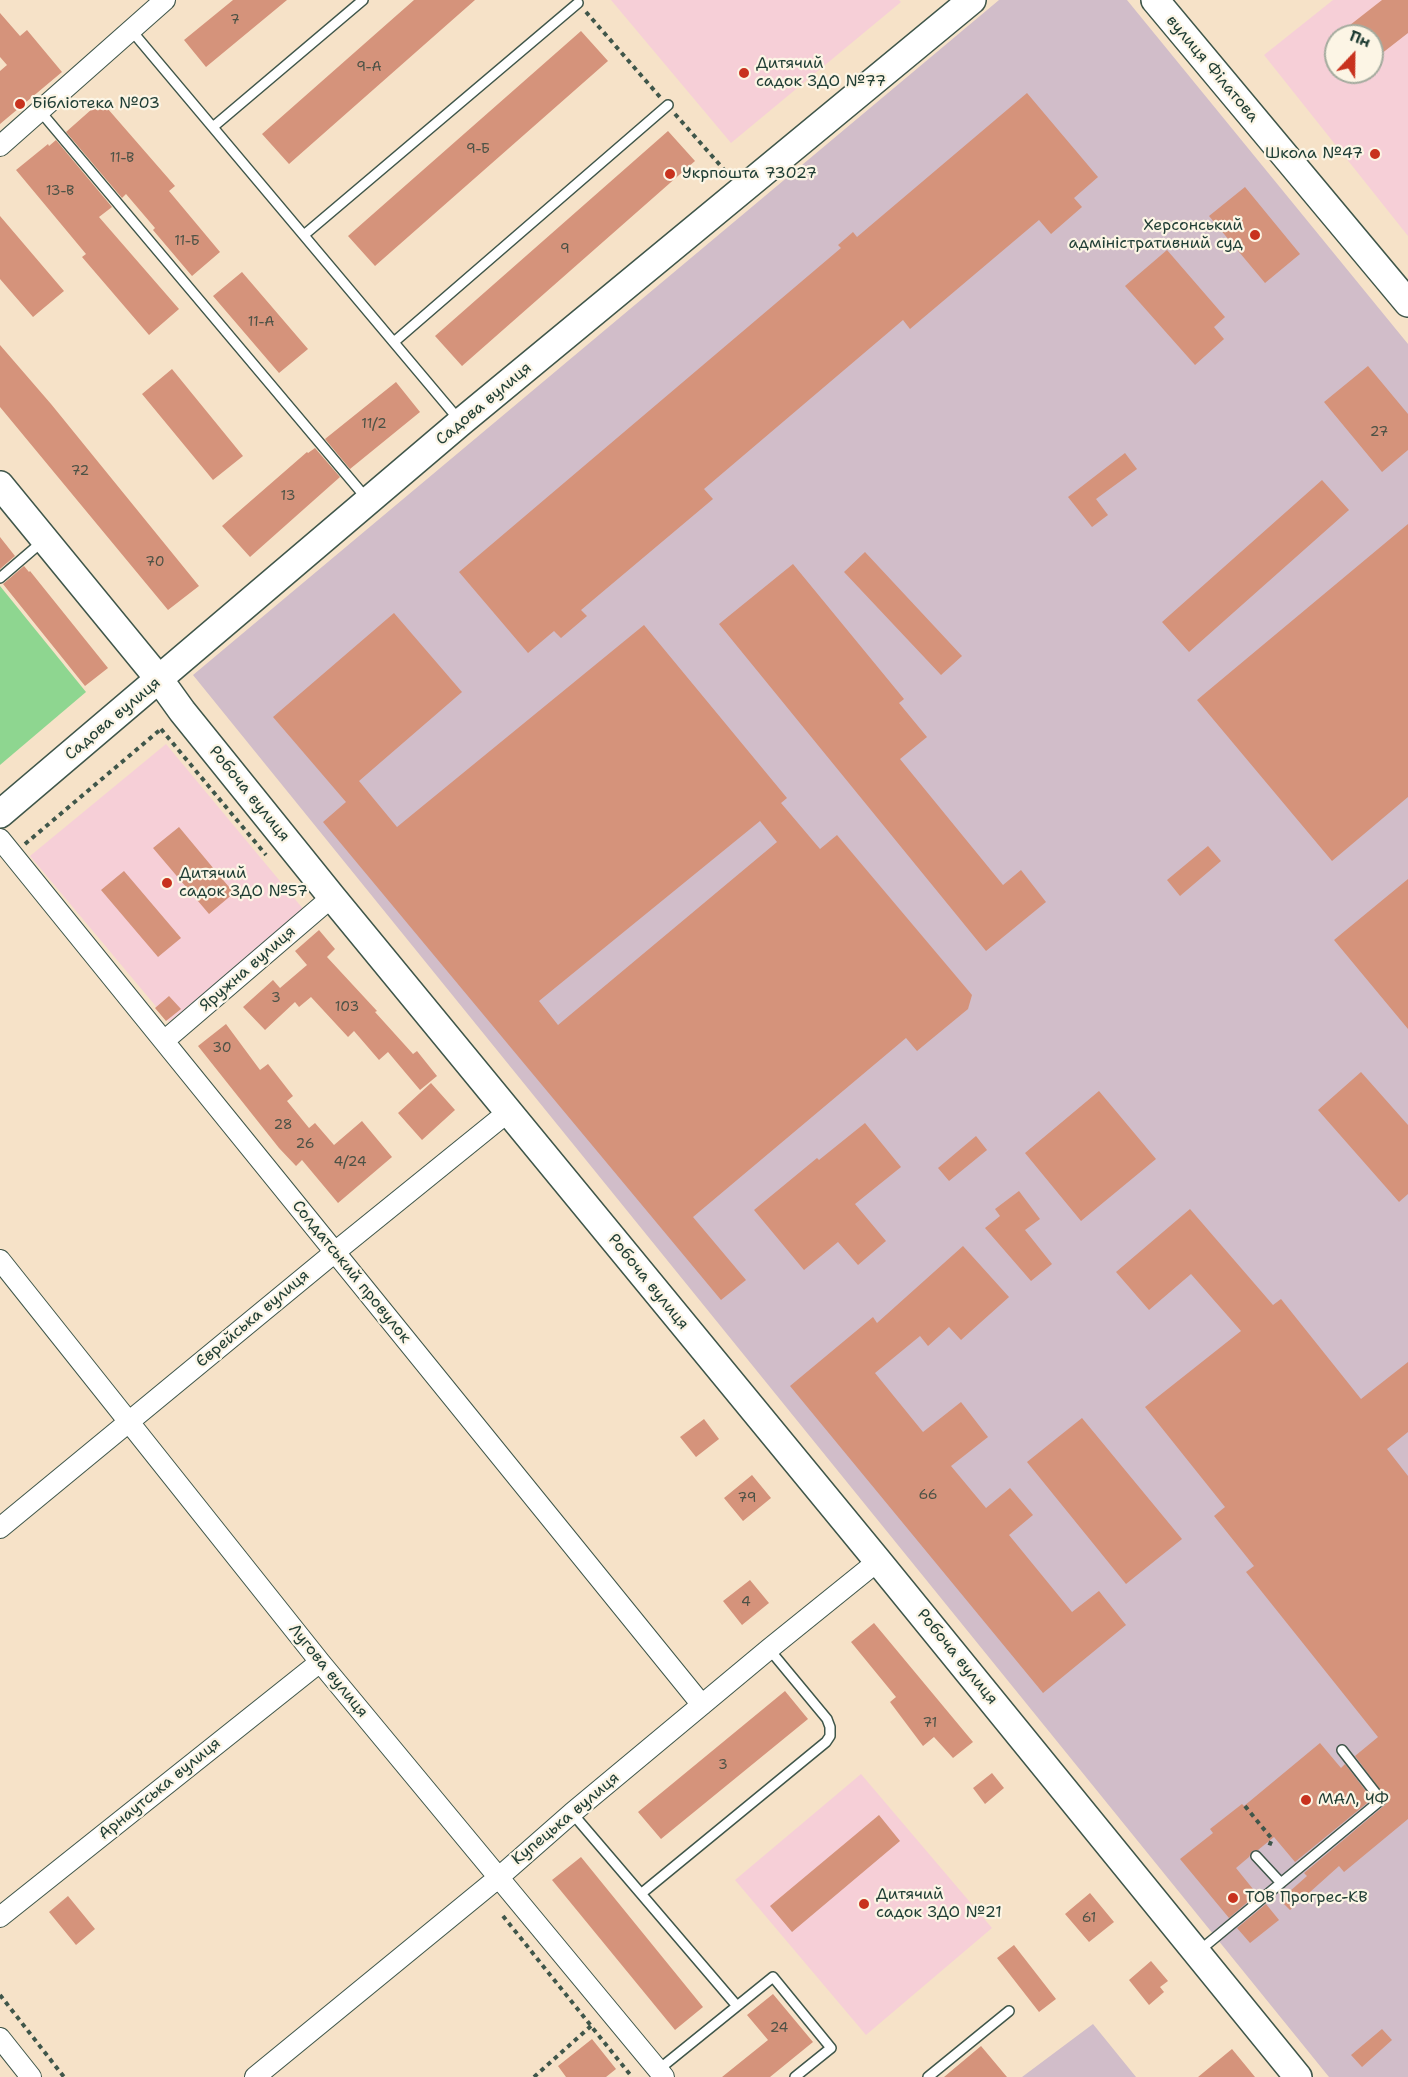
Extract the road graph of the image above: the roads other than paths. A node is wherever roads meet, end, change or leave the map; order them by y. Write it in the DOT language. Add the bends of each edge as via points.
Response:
graph roads {
  1 [pos="165,0"];
  2 [pos="363,0"];
  3 [pos="972,0"];
  4 [pos="1155,0"];
  5 [pos="578,3"];
  6 [pos="131,30"];
  7 [pos="668,105"];
  8 [pos="40,111"];
  9 [pos="213,127"];
  10 [pos="0,146"];
  11 [pos="304,235"];
  12 [pos="1408,303"];
  13 [pos="394,342"];
  14 [pos="461,422"];
  15 [pos="0,485"];
  16 [pos="369,501"];
  17 [pos="45,539"];
  18 [pos="0,578"];
  19 [pos="159,679"];
  20 [pos="0,814"];
  21 [pos="0,839"];
  22 [pos="332,897"];
  23 [pos="164,1041"];
  24 [pos="508,1112"];
  25 [pos="335,1252"];
  26 [pos="0,1260"];
  27 [pos="130,1422"];
  28 [pos="0,1528"];
  29 [pos="878,1561"];
  30 [pos="769,1649"];
  31 [pos="320,1662"];
  32 [pos="702,1705"];
  33 [pos="1342,1750"];
  34 [pos="572,1813"];
  35 [pos="1259,1859"];
  36 [pos="498,1878"];
  37 [pos="1281,1883"];
  38 [pos="642,1893"];
  39 [pos="0,1917"];
  40 [pos="1198,1953"];
  41 [pos="737,2006"];
  42 [pos="1009,2011"];
  43 [pos="0,2038"];
  44 [pos="661,2073"];
  45 [pos="1291,2074"];
  46 [pos="31,2077"];
  47 [pos="255,2077"];
  48 [pos="795,2077"];
  49 [pos="928,2077"];
  1 -- 6 [label="street"];
  2 -- 9 [label="lane"];
  3 -- 14 [label="street, Садова вулиця"];
  4 -- 12 [label="street, вулиця Філатова"];
  5 -- 11 [label="lane"];
  6 -- 8 [label="street"];
  6 -- 9 [label="lane"];
  7 -- 13 [label="lane"];
  8 -- 10 [label="street"];
  8 -- 16 [label="lane"];
  9 -- 11 [label="lane"];
  11 -- 13 [label="lane"];
  13 -- 14 [label="lane"];
  14 -- 16 [label="street, Садова вулиця"];
  15 -- 17 [label="street, Робоча вулиця"];
  16 -- 19 [label="street, Садова вулиця"];
  17 -- 18 [label="lane"];
  17 -- 19 [label="street, Робоча вулиця"];
  19 -- 20 [label="street, Садова вулиця"];
  19 -- 22 [label="street, Робоча вулиця"];
  21 -- 23 [label="street, Солдатський провулок"];
  22 -- 23 [label="street, Яружна вулиця"];
  22 -- 24 [label="street, Робоча вулиця"];
  23 -- 25 [label="street, Солдатський провулок"];
  24 -- 25 [label="street, Єврейська вулиця"];
  24 -- 29 [label="street, Робоча вулиця"];
  25 -- 27 [label="street, Єврейська вулиця"];
  25 -- 32 [label="street, Солдатський провулок"];
  26 -- 27 [label="street, Лугова вулиця"];
  27 -- 28 [label="street, Єврейська вулиця"];
  27 -- 31 [label="street, Лугова вулиця"];
  29 -- 30 [label="street, Купецька вулиця"];
  29 -- 40 [label="street, Робоча вулиця"];
  30 -- 32 [label="street, Купецька вулиця"];
  30 -- 38 [label="lane" via="827,1719 830,1736"];
  31 -- 36 [label="street, Лугова вулиця"];
  31 -- 39 [label="street, Арнаутська вулиця"];
  32 -- 34 [label="street, Купецька вулиця"];
  33 -- 37 [label="lane" via="1381,1800"];
  34 -- 36 [label="street, Купецька вулиця"];
  34 -- 38 [label="lane"];
  35 -- 37 [label="lane"];
  36 -- 44 [label="street, Лугова вулиця"];
  36 -- 47 [label="street, Купецька вулиця"];
  37 -- 40 [label="lane"];
  38 -- 41 [label="lane"];
  40 -- 45 [label="street, Робоча вулиця"];
  41 -- 44 [label="lane"];
  41 -- 48 [label="lane" via="773,1977 831,2048"];
  42 -- 49 [label="lane"];
  43 -- 46 [label="street"];
}
